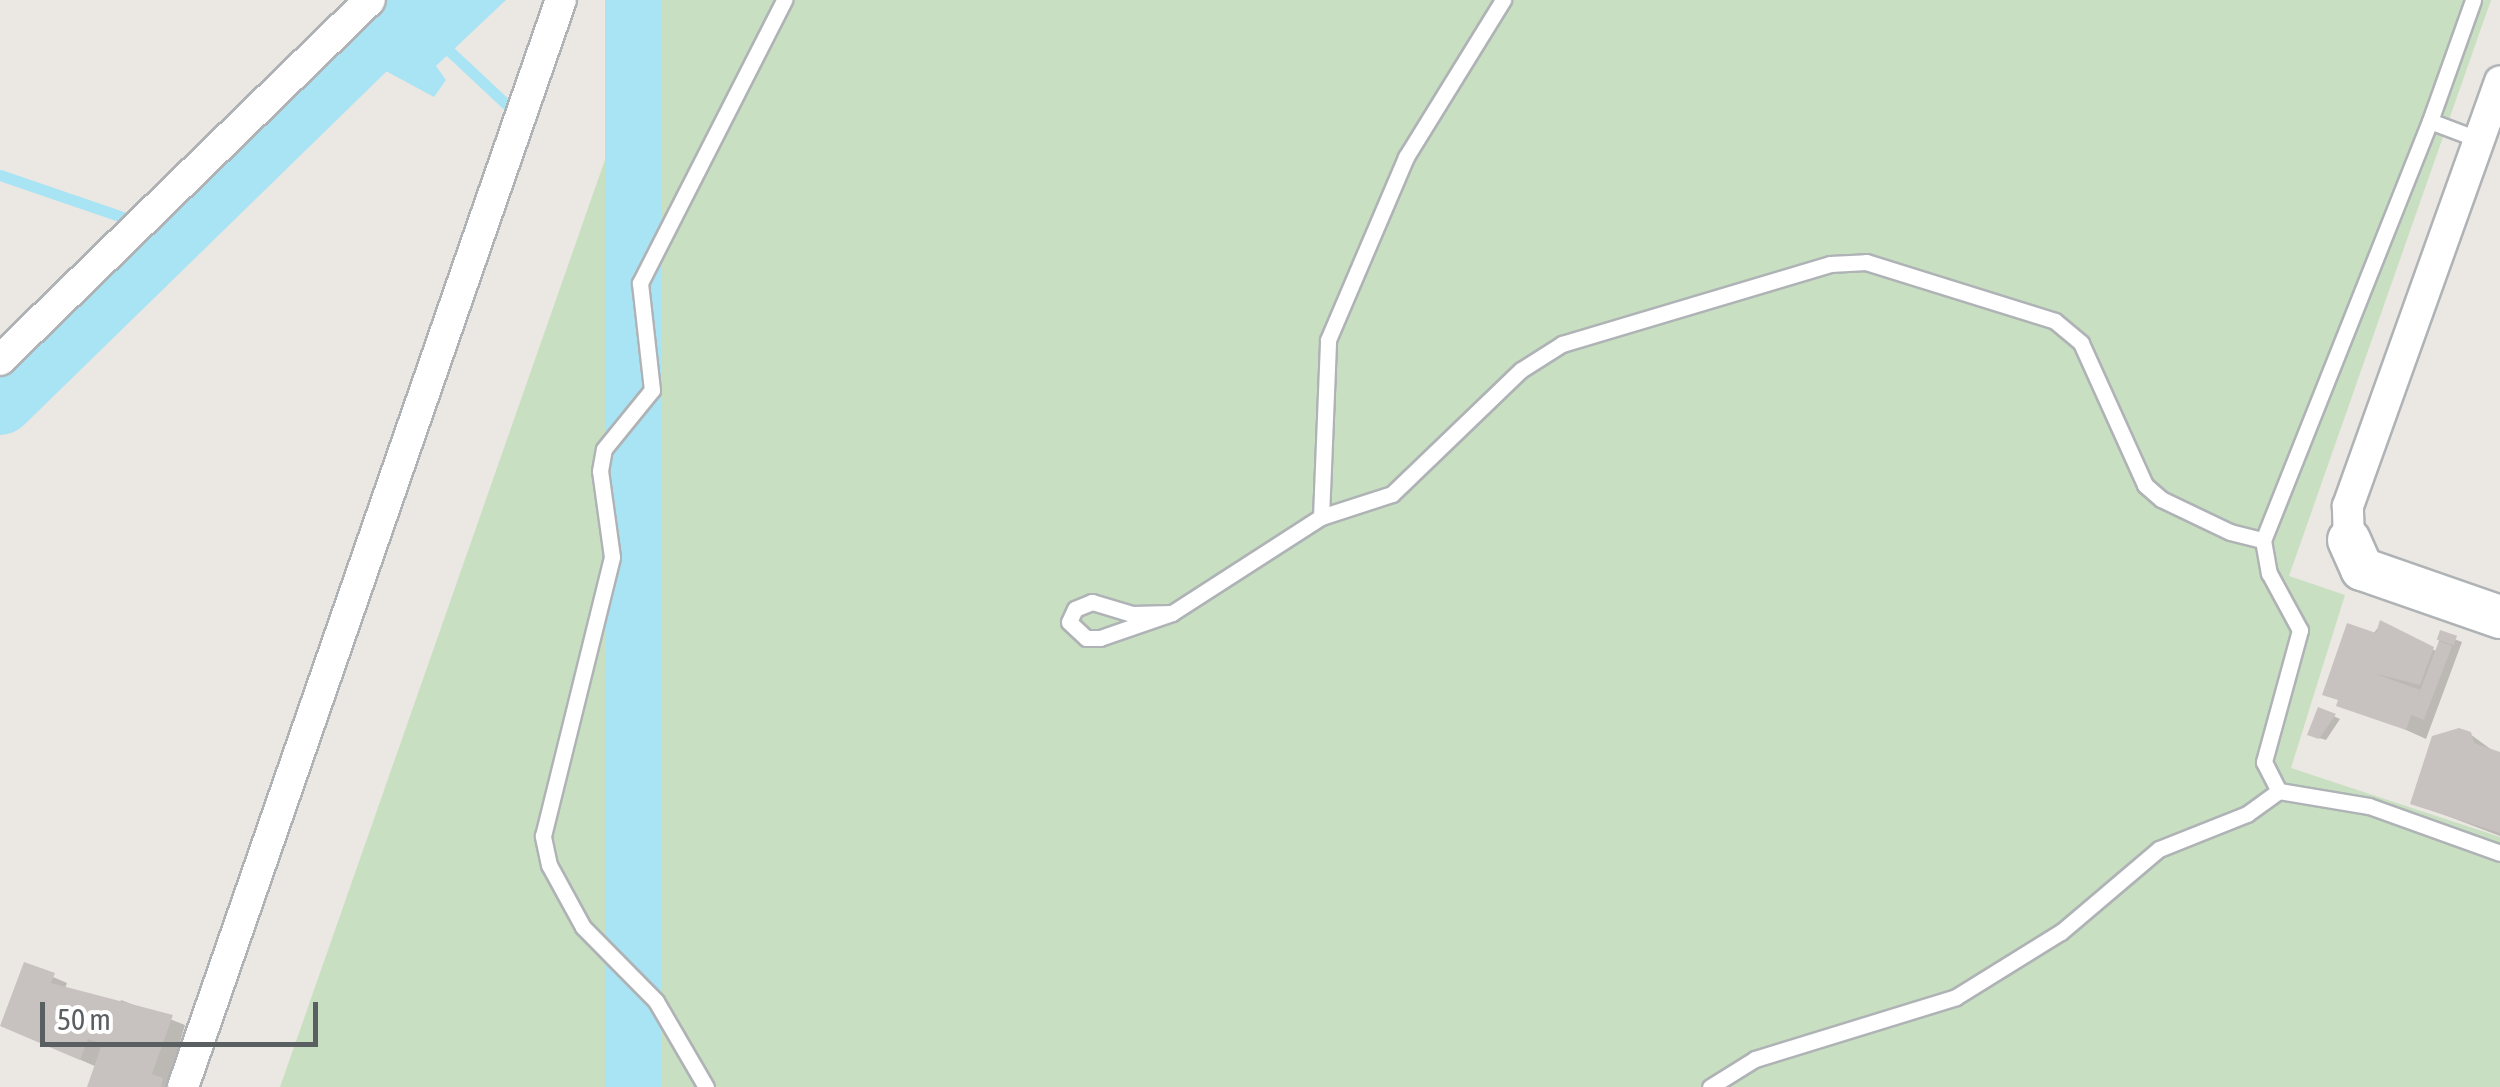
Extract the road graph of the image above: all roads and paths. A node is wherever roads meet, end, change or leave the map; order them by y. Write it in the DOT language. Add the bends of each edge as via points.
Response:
graph roads {
  1 [pos="370,0"];
  2 [pos="561,0"];
  3 [pos="784,0"];
  4 [pos="1503,0"];
  5 [pos="2472,0"];
  6 [pos="2500,82"];
  7 [pos="2430,120"];
  8 [pos="2486,149"];
  9 [pos="0,360"];
  10 [pos="1322,517"];
  11 [pos="2264,540"];
  12 [pos="2349,540"];
  13 [pos="1172,613"];
  14 [pos="2500,616"];
  15 [pos="2279,792"];
  16 [pos="2500,853"];
  17 [pos="184,1087"];
  18 [pos="706,1087"];
  19 [pos="1710,1087"];
  1 -- 9 [label="street"];
  2 -- 17 [label="street"];
  3 -- 18 [label="lane" via="640,283 652,390 604,450 600,471 612,558 543,836 549,865 584,927 656,1001"];
  4 -- 10 [label="lane" via="1406,157 1328,340"];
  5 -- 7 [label="lane"];
  6 -- 8 [label="street"];
  7 -- 8 [label="lane"];
  7 -- 11 [label="lane"];
  8 -- 12 [label="street" via="2348,506"];
  10 -- 11 [label="lane" via="1392,494 1522,370 1562,344 1830,264 1866,262 2055,320 2081,343 2145,485 2196,516"];
  10 -- 13 [label="lane"];
  11 -- 15 [label="lane" via="2268,573 2300,630 2264,762"];
  12 -- 14 [label="street" via="2362,568"];
  13 -- 13 [label="lane" via="1100,638 1086,638 1069,622 1076,609 1092,602 1132,614"];
  15 -- 16 [label="lane" via="2369,806"];
  15 -- 19 [label="lane" via="2247,814 2159,849 2062,932 1956,997 1755,1059"];
}
